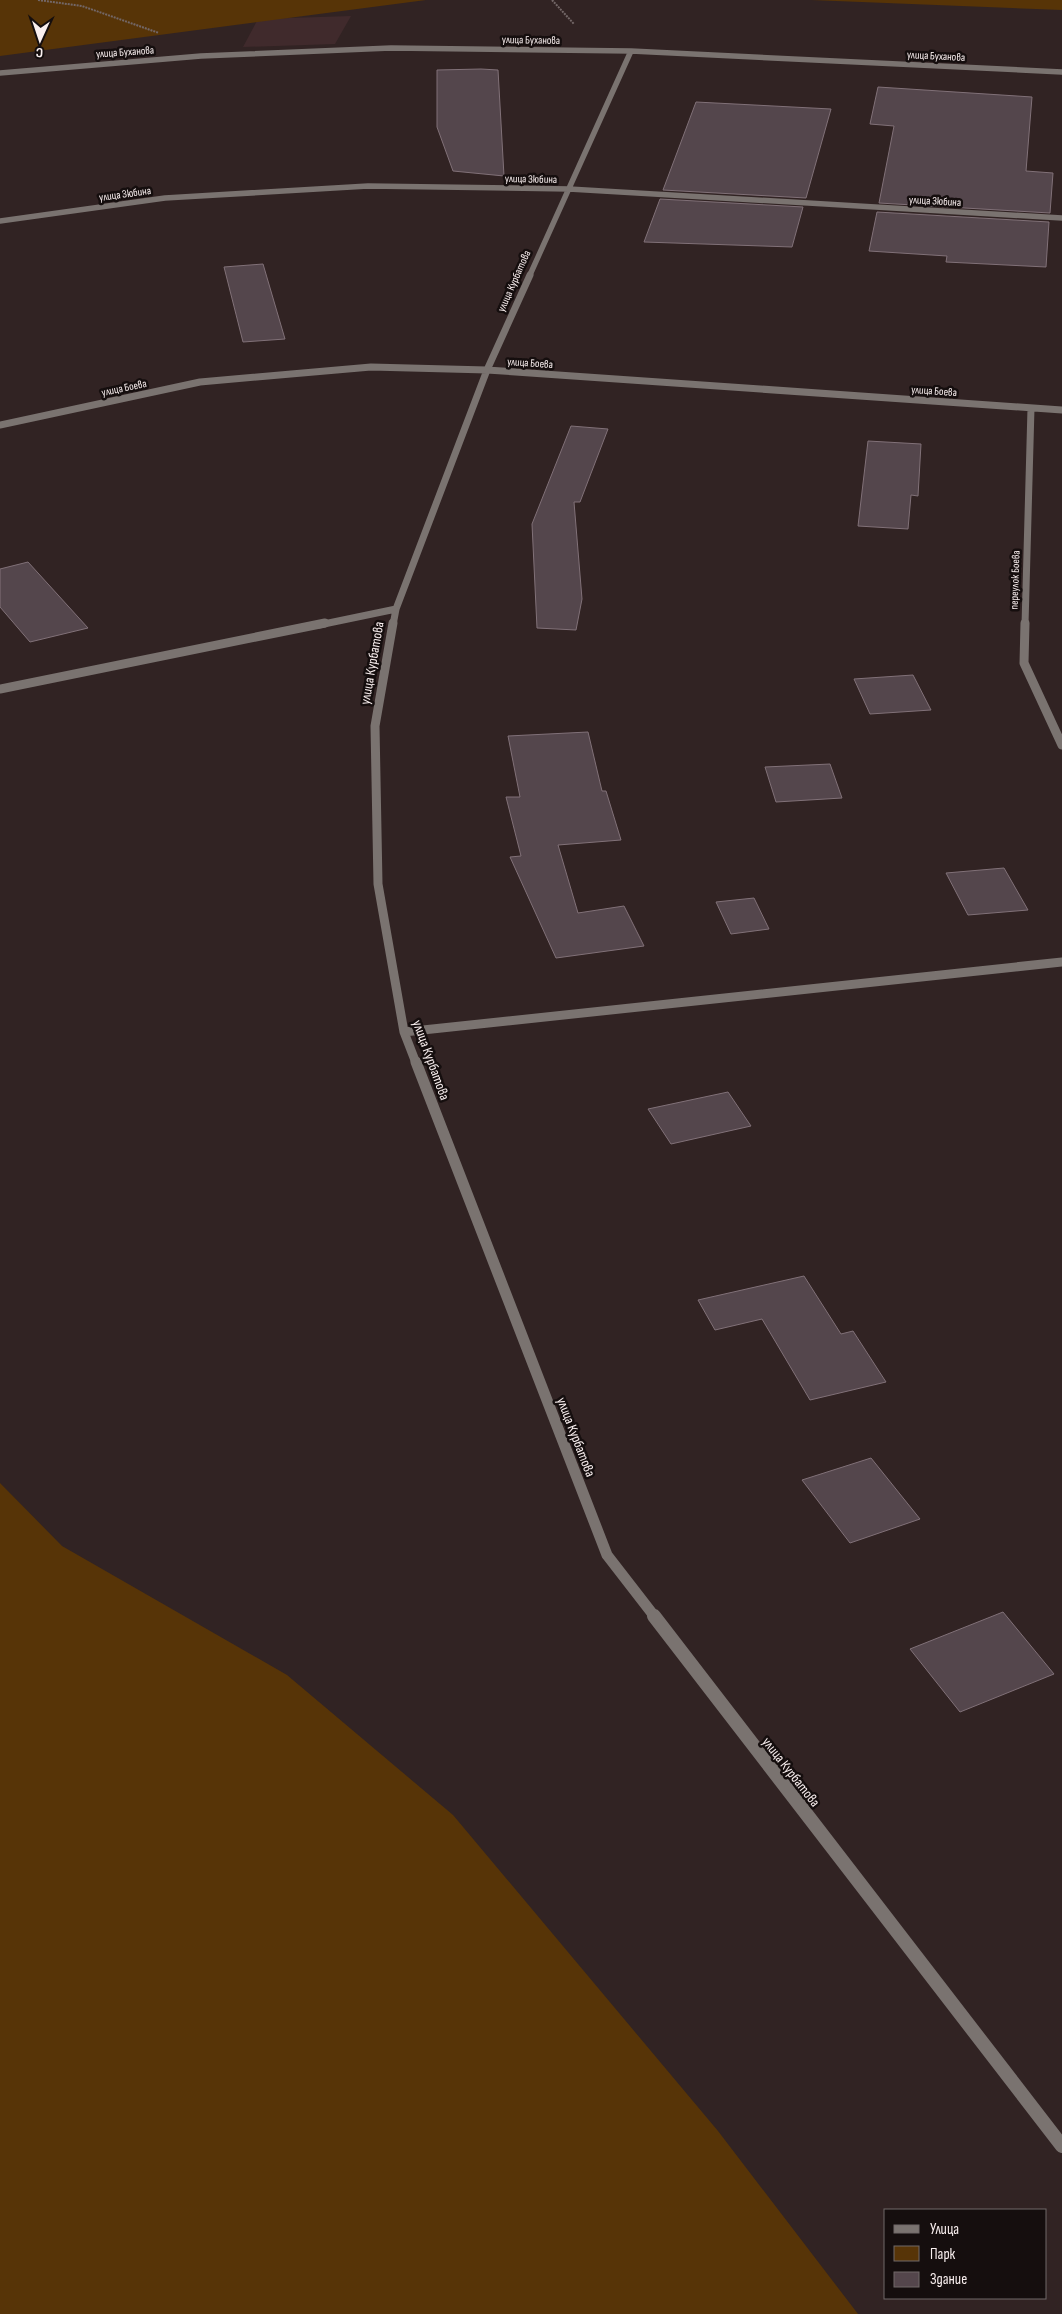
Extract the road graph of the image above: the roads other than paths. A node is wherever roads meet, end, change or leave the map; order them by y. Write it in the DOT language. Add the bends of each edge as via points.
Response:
graph roads {
  1 [pos="631,51"];
  2 [pos="1062,72"];
  3 [pos="0,73"];
  4 [pos="569,190"];
  5 [pos="1062,218"];
  6 [pos="0,221"];
  7 [pos="487,370"];
  8 [pos="1031,408"];
  9 [pos="1062,410"];
  10 [pos="0,425"];
  11 [pos="396,610"];
  12 [pos="0,689"];
  13 [pos="1062,745"];
  14 [pos="1062,962"];
  15 [pos="404,1032"];
  16 [pos="1062,2146"];
  1 -- 2 [label="street, улица Буханова"];
  1 -- 3 [label="street, улица Буханова" via="382,48 210,55"];
  1 -- 4 [label="street, улица Курбатова"];
  4 -- 5 [label="street, улица Зюбина"];
  4 -- 6 [label="street, улица Зюбина" via="358,186 165,198"];
  4 -- 7 [label="street, улица Курбатова"];
  7 -- 8 [label="street, улица Боева"];
  7 -- 10 [label="street, улица Боева" via="371,367 200,382"];
  7 -- 11 [label="street, улица Курбатова"];
  8 -- 9 [label="street, улица Боева"];
  8 -- 13 [label="street, переулок Боева" via="1024,663"];
  11 -- 12 [label="street, улица Курбатова"];
  11 -- 15 [label="street, улица Курбатова" via="375,726 378,884"];
  14 -- 15 [label="street"];
  15 -- 16 [label="street, улица Курбатова" via="607,1555"];
}
